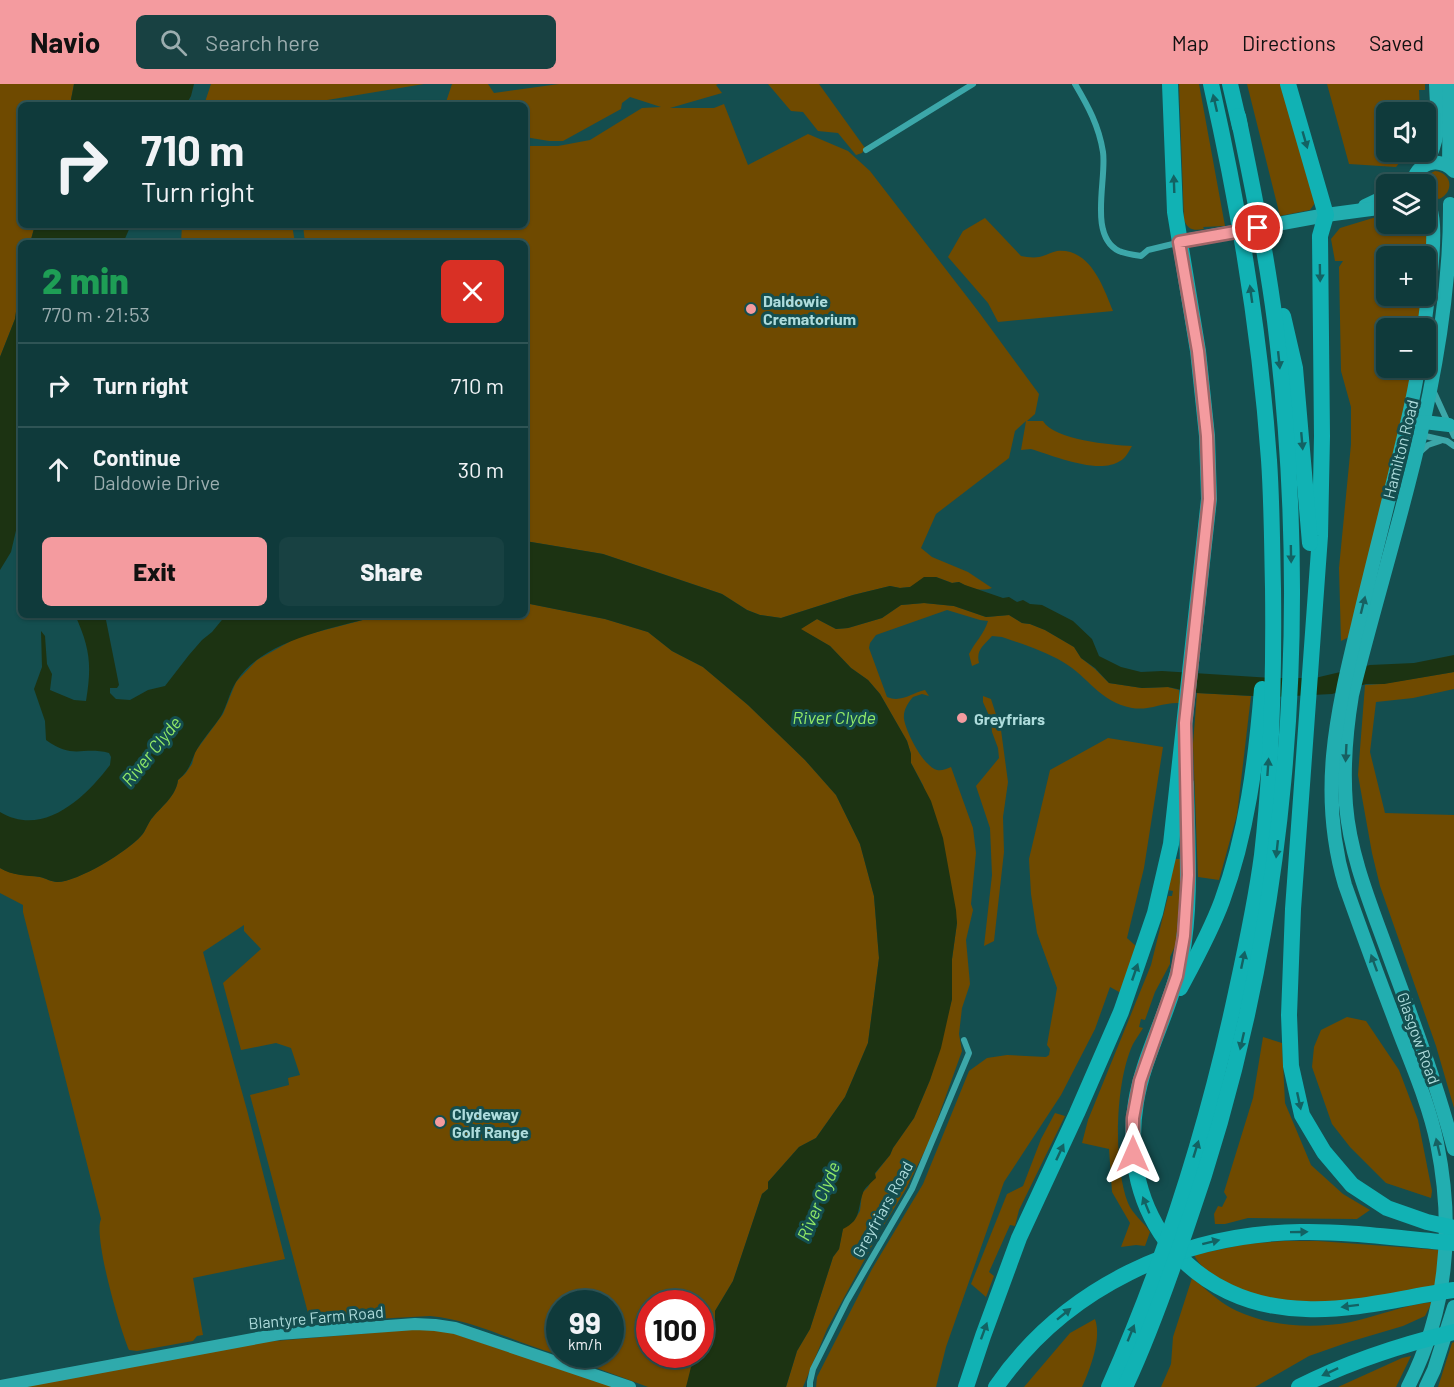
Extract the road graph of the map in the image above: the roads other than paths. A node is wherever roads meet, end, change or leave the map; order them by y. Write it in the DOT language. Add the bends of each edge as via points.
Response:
graph roads {
  1 [pos="973,84"];
  2 [pos="1075,84"];
  3 [pos="1170,84"];
  4 [pos="1211,84"];
  5 [pos="1230,84"];
  6 [pos="1288,84"];
  7 [pos="1436,84"];
  8 [pos="1450,84"];
  9 [pos="1238,116"];
  10 [pos="866,150"];
  11 [pos="1425,165"];
  12 [pos="1452,168"];
  13 [pos="1418,174"];
  14 [pos="1376,201"];
  15 [pos="1452,201"];
  16 [pos="1436,207"];
  17 [pos="1376,208"];
  18 [pos="1358,210"];
  19 [pos="1326,215"];
  20 [pos="1433,234"];
  21 [pos="1179,242"];
  22 [pos="1425,318"];
  23 [pos="1418,378"];
  24 [pos="1432,386"];
  25 [pos="1417,425"];
  26 [pos="1451,430"];
  27 [pos="1443,440"];
  28 [pos="1454,446"];
  29 [pos="1416,455"];
  30 [pos="1315,616"];
  31 [pos="1355,662"];
  32 [pos="1276,677"];
  33 [pos="1267,697"];
  34 [pos="1346,697"];
  35 [pos="1185,723"];
  36 [pos="964,1041"];
  37 [pos="1151,1052"];
  38 [pos="1454,1149"];
  39 [pos="1454,1228"];
  40 [pos="1454,1243"];
  41 [pos="1454,1290"];
  42 [pos="1454,1308"];
  43 [pos="1454,1332"];
  44 [pos="0,1386"];
  45 [pos="630,1387"];
  46 [pos="810,1387"];
  47 [pos="966,1387"];
  48 [pos="996,1387"];
  49 [pos="1109,1387"];
  50 [pos="1125,1387"];
  51 [pos="1299,1387"];
  52 [pos="1408,1387"];
  53 [pos="1425,1387"];
  1 -- 10 [label="street"];
  2 -- 21 [label="street" via="1098,126 1104,154 1101,217 1105,238 1120,252 1142,256 1148,250"];
  21 -- 3 [label="highway, one-way"];
  32 -- 4 [label="highway, one-way" via="1269,462 1257,335 1237,209"];
  5 -- 9 [label="highway"];
  6 -- 19 [label="highway, one-way"];
  7 -- 11 [label="main road" via="1437,137"];
  8 -- 12 [label="main road"];
  9 -- 30 [label="highway, one-way" via="1295,368"];
  9 -- 32 [label="highway, one-way" via="1264,248 1282,386 1292,586"];
  11 -- 12 [label="main road" via="1438,162"];
  11 -- 13 [label="main road"];
  14 -- 18 [label="main road"];
  15 -- 16 [label="main road"];
  15 -- 24 [label="main road, Hamilton Road"];
  17 -- 18 [label="main road"];
  18 -- 19 [label="main road"];
  19 -- 21 [label="main road"];
  19 -- 30 [label="highway, one-way" via="1320,236 1322,436"];
  20 -- 22 [label="main road"];
  21 -- 35 [label="highway" via="1198,351 1209,499"];
  23 -- 25 [label="main road, Hamilton Road"];
  24 -- 25 [label="main road, Hamilton Road"];
  24 -- 26 [label="street"];
  25 -- 26 [label="main road"];
  25 -- 27 [label="street"];
  25 -- 29 [label="main road, Hamilton Road"];
  31 -- 25 [label="main road, Hamilton Road, one-way" via="1390,495"];
  27 -- 28 [label="street"];
  27 -- 29 [label="street"];
  29 -- 31 [label="main road, Hamilton Road"];
  30 -- 39 [label="highway, one-way" via="1289,1016 1292,1066 1302,1115 1324,1152 1352,1185 1387,1208"];
  31 -- 34 [label="main road"];
  32 -- 33 [label="highway"];
  32 -- 50 [label="highway, one-way" via="1290,708 1276,859 1241,1047 1199,1192"];
  33 -- 37 [label="highway" via="1247,813 1233,868 1211,927"];
  49 -- 33 [label="highway, one-way" via="1175,1216 1225,1044 1262,854"];
  34 -- 38 [label="main road, Glasgow Road, one-way" via="1346,806 1351,837 1363,882 1440,1097"];
  52 -- 34 [label="main road, Glasgow Road, one-way" via="1439,1309 1447,1231 1444,1182 1432,1123 1339,866 1330,792 1333,752"];
  35 -- 37 [label="highway" via="1188,875 1184,936 1177,976"];
  47 -- 35 [label="highway, one-way" via="1019,1238 1121,1012 1155,913 1171,844"];
  36 -- 46 [label="street, Greyfriars Road" via="969,1053 912,1189 847,1301 813,1369"];
  41 -- 37 [label="highway, one-way" via="1326,1309 1291,1309 1241,1298 1208,1282 1180,1259 1160,1233 1145,1204 1136,1172 1133,1118"];
  48 -- 40 [label="highway, one-way" via="1035,1339 1068,1310 1117,1278 1162,1257 1241,1236 1301,1232"];
  42 -- 53 [label="main road"];
  43 -- 51 [label="highway, one-way" via="1337,1368"];
  44 -- 45 [label="main road, Blantyre Farm Road" via="279,1334 427,1324 455,1328"];
}
